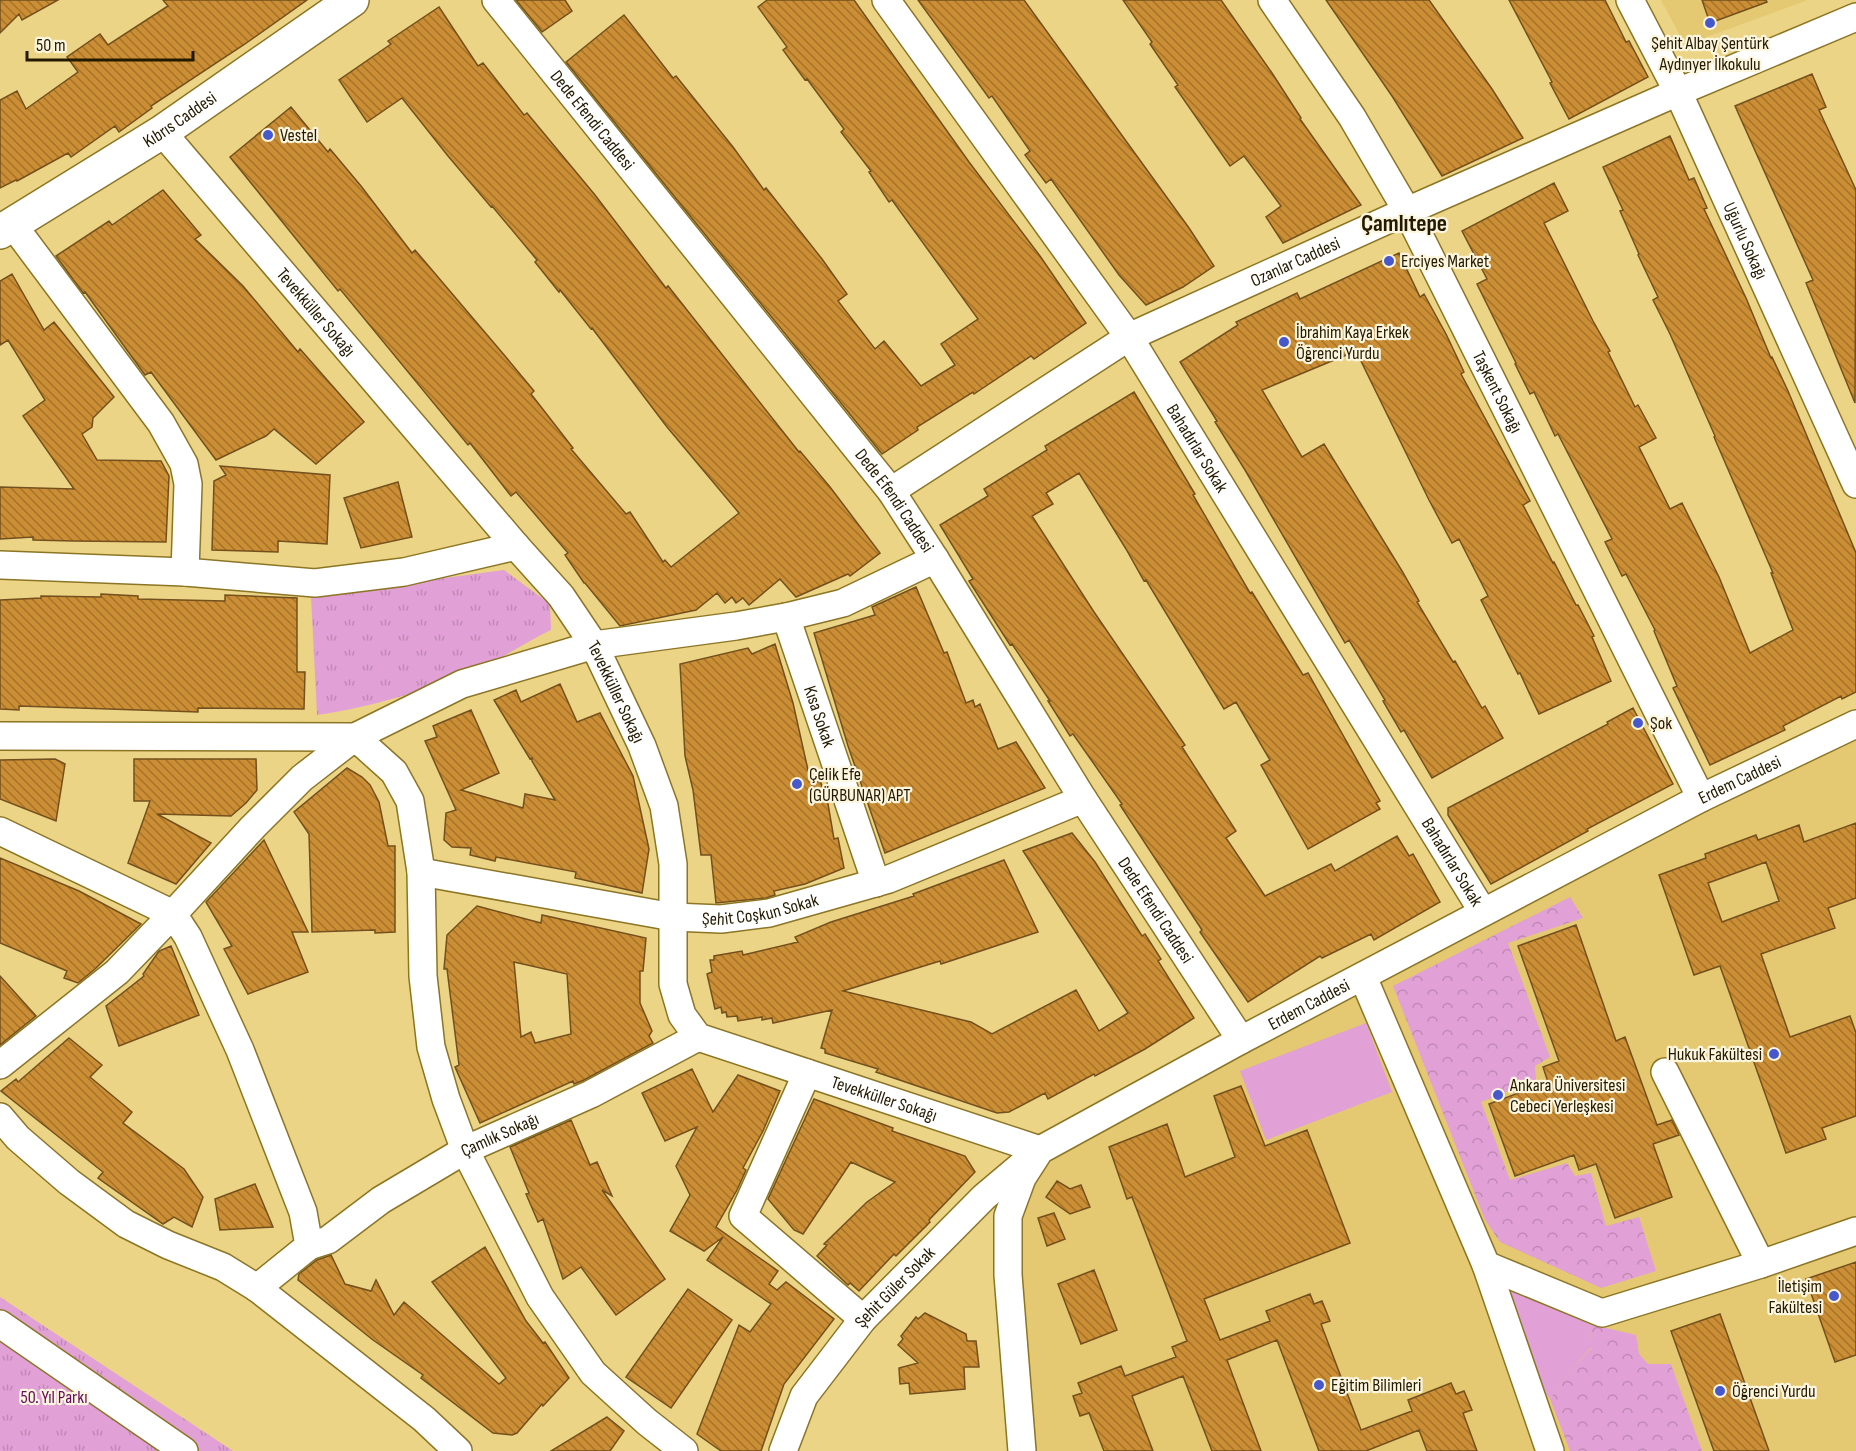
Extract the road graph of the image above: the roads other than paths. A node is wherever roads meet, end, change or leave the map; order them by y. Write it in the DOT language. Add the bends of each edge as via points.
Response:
graph roads {
  1 [pos="352,0"];
  2 [pos="496,0"];
  3 [pos="886,0"];
  4 [pos="1272,0"];
  5 [pos="1630,0"];
  6 [pos="1856,17"];
  7 [pos="1678,92"];
  8 [pos="162,132"];
  9 [pos="1407,211"];
  10 [pos="7,229"];
  11 [pos="1129,337"];
  12 [pos="1856,484"];
  13 [pos="891,491"];
  14 [pos="516,546"];
  15 [pos="935,559"];
  16 [pos="0,565"];
  17 [pos="185,572"];
  18 [pos="786,617"];
  19 [pos="594,645"];
  20 [pos="1856,724"];
  21 [pos="0,736"];
  22 [pos="355,737"];
  23 [pos="1701,798"];
  24 [pos="1083,799"];
  25 [pos="0,831"];
  26 [pos="421,872"];
  27 [pos="876,883"];
  28 [pos="1483,912"];
  29 [pos="173,914"];
  30 [pos="673,917"];
  31 [pos="1363,976"];
  32 [pos="698,1037"];
  33 [pos="1241,1040"];
  34 [pos="0,1065"];
  35 [pos="1665,1072"];
  36 [pos="807,1073"];
  37 [pos="0,1117"];
  38 [pos="465,1150"];
  39 [pos="1040,1150"];
  40 [pos="1856,1231"];
  41 [pos="309,1246"];
  42 [pos="1761,1264"];
  43 [pos="1486,1265"];
  44 [pos="257,1288"];
  45 [pos="863,1319"];
  46 [pos="0,1324"];
  47 [pos="184,1451"];
  48 [pos="458,1451"];
  49 [pos="684,1451"];
  50 [pos="783,1451"];
  51 [pos="1022,1451"];
  52 [pos="1550,1451"];
  1 -- 8 [label="main road, Kıbrıs Caddesi"];
  2 -- 13 [label="street, Dede Efendi Caddesi"];
  3 -- 11 [label="street, Bahadırlar Sokak"];
  4 -- 9 [label="street, Taşkent Sokağı" via="1352,117"];
  5 -- 7 [label="street, Uğurlu Sokağı"];
  6 -- 7 [label="street, Ozanlar Caddesi"];
  7 -- 9 [label="street, Ozanlar Caddesi"];
  7 -- 12 [label="street, Uğurlu Sokağı"];
  8 -- 10 [label="main road, Kıbrıs Caddesi"];
  8 -- 14 [label="street, Tevekküller Sokağı"];
  9 -- 11 [label="street, Ozanlar Caddesi"];
  9 -- 23 [label="street, Taşkent Sokağı"];
  10 -- 17 [label="street" via="162,423 184,464 188,484"];
  11 -- 13 [label="street, Ozanlar Caddesi"];
  11 -- 28 [label="street, Bahadırlar Sokak"];
  13 -- 15 [label="street, Dede Efendi Caddesi"];
  14 -- 17 [label="street" via="404,572 315,583"];
  14 -- 19 [label="street, Tevekküller Sokağı" via="561,596"];
  15 -- 18 [label="street" via="843,603"];
  15 -- 24 [label="street, Dede Efendi Caddesi"];
  16 -- 17 [label="street"];
  18 -- 19 [label="street"];
  18 -- 27 [label="street, Kısa Sokak"];
  19 -- 22 [label="street" via="462,684"];
  19 -- 30 [label="street, Tevekküller Sokağı" via="642,746 664,806 673,864"];
  20 -- 23 [label="street, Erdem Caddesi"];
  21 -- 22 [label="street"];
  22 -- 26 [label="street" via="394,772 410,801"];
  22 -- 29 [label="street" via="302,778"];
  23 -- 28 [label="street, Erdem Caddesi"];
  24 -- 27 [label="street, Şehit Coşkun Sokak"];
  24 -- 33 [label="street, Dede Efendi Caddesi"];
  25 -- 29 [label="street"];
  26 -- 30 [label="street, Şehit Coşkun Sokak"];
  26 -- 38 [label="street" via="423,976 431,1047"];
  27 -- 30 [label="street, Şehit Coşkun Sokak" via="769,913 721,919"];
  28 -- 31 [label="street, Erdem Caddesi"];
  29 -- 34 [label="street" via="117,972"];
  29 -- 41 [label="street" via="189,937 240,1050 303,1212"];
  30 -- 32 [label="street, Tevekküller Sokağı" via="673,984 682,1016"];
  31 -- 33 [label="street, Erdem Caddesi"];
  31 -- 43 [label="street"];
  32 -- 36 [label="street, Tevekküller Sokağı"];
  32 -- 38 [label="street, Çamlık Sokağı" via="591,1094"];
  33 -- 39 [label="street, Erdem Caddesi"];
  35 -- 42 [label="street"];
  36 -- 39 [label="street, Tevekküller Sokağı"];
  36 -- 45 [label="street" via="743,1216"];
  37 -- 44 [label="street" via="69,1182 126,1224 223,1267"];
  38 -- 41 [label="street, Çamlık Sokağı" via="381,1200 328,1240"];
  38 -- 49 [label="street" via="540,1297 593,1373"];
  39 -- 45 [label="street, Şehit Güler Sokak" via="984,1197"];
  39 -- 51 [label="street, Erdem Caddesi" via="1022,1178 1008,1216 1008,1275"];
  40 -- 42 [label="street"];
  41 -- 44 [label="street, Çamlık Sokağı"];
  42 -- 43 [label="street" via="1602,1314"];
  43 -- 52 [label="street"];
  44 -- 48 [label="street" via="424,1419"];
  45 -- 50 [label="street, Şehit Güler Sokak" via="804,1396"];
  46 -- 47 [label="street"];
}
